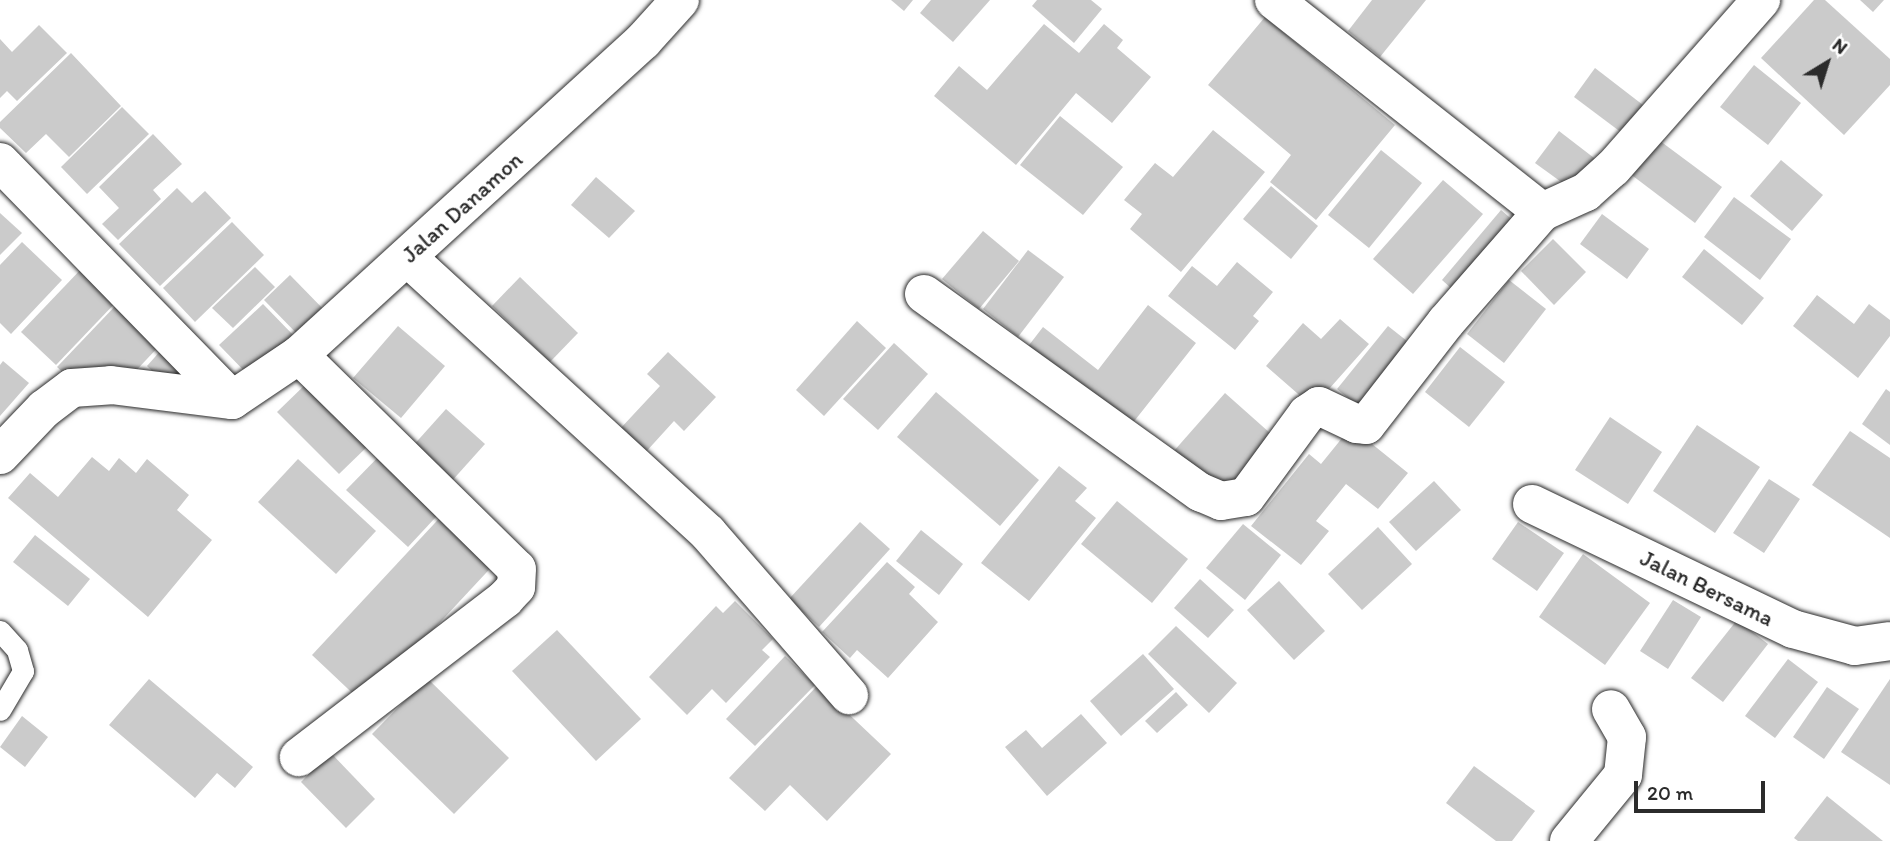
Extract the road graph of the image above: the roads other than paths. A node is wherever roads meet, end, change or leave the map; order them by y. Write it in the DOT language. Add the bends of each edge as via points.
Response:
graph roads {
  1 [pos="681,0"];
  2 [pos="1274,0"];
  3 [pos="1761,0"];
  4 [pos="0,162"];
  5 [pos="1542,212"];
  6 [pos="407,257"];
  7 [pos="924,294"];
  8 [pos="299,355"];
  9 [pos="232,400"];
  10 [pos="0,455"];
  11 [pos="1532,504"];
  12 [pos="0,631"];
  13 [pos="1890,641"];
  14 [pos="849,695"];
  15 [pos="1611,709"];
  16 [pos="0,710"];
  17 [pos="299,757"];
  18 [pos="1569,841"];
  1 -- 6 [label="street, Jalan Danamon" via="643,41"];
  2 -- 5 [label="street"];
  3 -- 5 [label="street" via="1613,167 1587,192"];
  4 -- 9 [label="street"];
  5 -- 7 [label="street" via="1446,322 1366,425 1319,406 1307,414 1246,497 1221,501 1200,492"];
  6 -- 8 [label="street, Jalan Danamon"];
  6 -- 14 [label="street" via="708,533"];
  8 -- 9 [label="street, Jalan Danamon"];
  8 -- 17 [label="street" via="516,569 516,587 505,599"];
  9 -- 10 [label="street" via="111,385 72,388 44,409"];
  11 -- 13 [label="street, Jalan Bersama" via="1793,629 1855,646"];
  12 -- 16 [label="lane" via="17,650 23,671"];
  15 -- 18 [label="street" via="1627,737 1623,775"];
}
